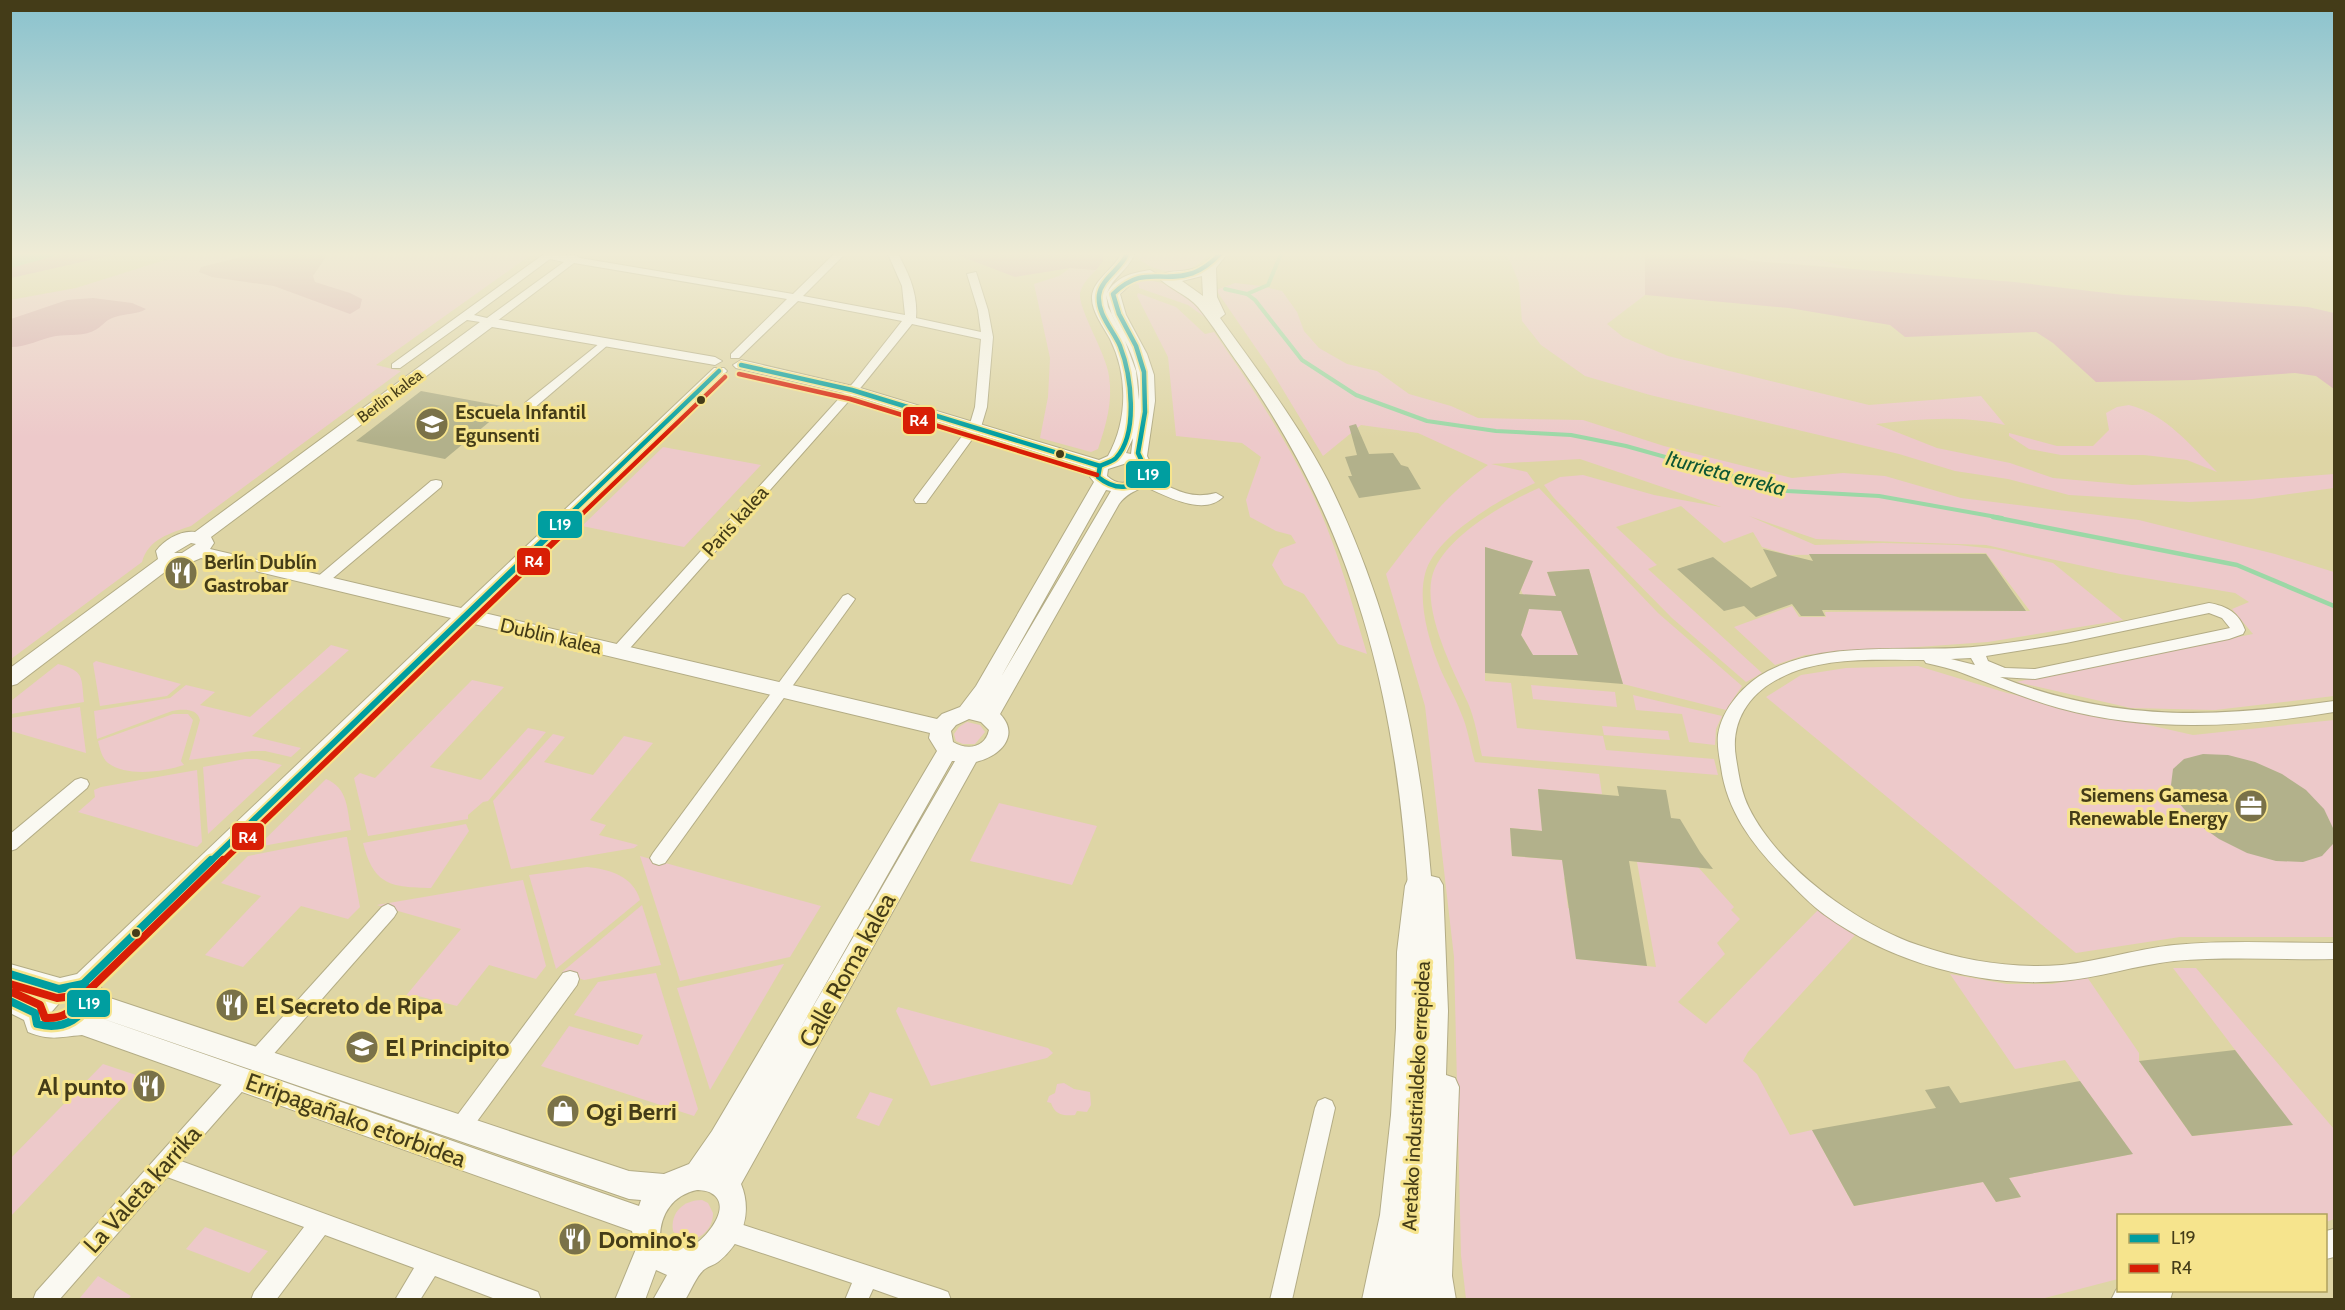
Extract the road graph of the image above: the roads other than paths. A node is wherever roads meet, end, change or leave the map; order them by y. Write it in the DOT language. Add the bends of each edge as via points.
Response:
graph roads {
  1 [pos="498,315"];
  2 [pos="780,315"];
  3 [pos="890,315"];
  4 [pos="911,315"];
  5 [pos="984,315"];
  6 [pos="1106,315"];
  7 [pos="1119,315"];
  8 [pos="1211,315"];
  9 [pos="1220,315"];
  10 [pos="465,316"];
  11 [pos="910,319"];
  12 [pos="489,322"];
  13 [pos="987,337"];
  14 [pos="605,342"];
  15 [pos="738,361"];
  16 [pos="396,366"];
  17 [pos="717,366"];
  18 [pos="852,390"];
  19 [pos="529,406"];
  20 [pos="975,427"];
  21 [pos="1140,462"];
  22 [pos="1106,469"];
  23 [pos="1144,481"];
  24 [pos="435,484"];
  25 [pos="1122,488"];
  26 [pos="1216,497"];
  27 [pos="921,500"];
  28 [pos="199,545"];
  29 [pos="321,581"];
  30 [pos="848,599"];
  31 [pos="465,615"];
  32 [pos="618,652"];
  33 [pos="1977,662"];
  34 [pos="10,679"];
  35 [pos="782,690"];
  36 [pos="2334,707"];
  37 [pos="968,712"];
  38 [pos="989,715"];
  39 [pos="952,744"];
  40 [pos="81,784"];
  41 [pos="10,844"];
  42 [pos="658,858"];
  43 [pos="1426,884"];
  44 [pos="388,912"];
  45 [pos="2334,951"];
  46 [pos="10,974"];
  47 [pos="570,978"];
  48 [pos="59,989"];
  49 [pos="87,994"];
  50 [pos="10,1001"];
  51 [pos="35,1013"];
  52 [pos="64,1024"];
  53 [pos="249,1069"];
  54 [pos="1325,1108"];
  55 [pos="460,1128"];
  56 [pos="163,1165"];
  57 [pos="697,1176"];
  58 [pos="725,1185"];
  59 [pos="666,1188"];
  60 [pos="321,1223"];
  61 [pos="728,1231"];
  62 [pos="648,1235"];
  63 [pos="694,1259"];
  64 [pos="431,1263"];
  65 [pos="867,1276"];
  66 [pos="2152,1292"];
  67 [pos="44,1299"];
  68 [pos="262,1299"];
  69 [pos="406,1299"];
  70 [pos="530,1299"];
  71 [pos="630,1299"];
  72 [pos="668,1299"];
  73 [pos="856,1299"];
  74 [pos="940,1299"];
  75 [pos="1281,1299"];
  76 [pos="1381,1299"];
  77 [pos="1404,1299"];
  78 [pos="1418,1299"];
  79 [pos="1441,1299"];
  80 [pos="2126,1299"];
  1 -- 12 [label="street, Berlin kalea"];
  2 -- 15 [label="street"];
  3 -- 11 [label="street"];
  4 -- 11 [label="street"];
  5 -- 13 [label="street"];
  6 -- 22 [label="street" via="1121,346 1131,384 1129,422 1122,445"];
  7 -- 21 [label="street" via="1146,373"];
  8 -- 43 [label="street, Aretako industrialdeko errepidea" via="1283,418 1346,540 1387,670"];
  9 -- 43 [label="street, Aretako industrialdeko errepidea" via="1292,417 1366,565 1398,669 1415,754"];
  10 -- 12 [label="street"];
  10 -- 16 [label="street"];
  11 -- 13 [label="street"];
  11 -- 18 [label="street, Paris kalea"];
  12 -- 14 [label="street"];
  12 -- 28 [label="street, Berlin kalea"];
  13 -- 20 [label="street" via="984,385"];
  14 -- 17 [label="street"];
  14 -- 19 [label="street"];
  15 -- 17 [label="street" via="731,370"];
  15 -- 18 [label="street"];
  17 -- 31 [label="street"];
  18 -- 20 [label="street"];
  18 -- 32 [label="street, Paris kalea"];
  20 -- 22 [label="street"];
  20 -- 27 [label="street"];
  21 -- 22 [label="street" via="1128,458"];
  21 -- 23 [label="street" via="1148,474"];
  22 -- 25 [label="street"];
  22 -- 37 [label="street" via="984,691"];
  23 -- 25 [label="street"];
  23 -- 26 [label="street" via="1196,500 1210,501"];
  24 -- 29 [label="street"];
  25 -- 38 [label="street"];
  28 -- 29 [label="street, Dublin kalea"];
  28 -- 34 [label="street" via="189,557 170,559"];
  29 -- 31 [label="street, Dublin kalea"];
  30 -- 35 [label="street"];
  31 -- 32 [label="street, Dublin kalea"];
  31 -- 49 [label="street"];
  32 -- 35 [label="street, Dublin kalea"];
  33 -- 33 [label="street" via="2053,641 2209,608 2228,614 2238,630 2035,674 2004,673"];
  33 -- 36 [label="street" via="1978,675 2026,693 2124,715 2202,720"];
  33 -- 45 [label="street" via="1921,655 1809,663 1777,673 1751,690 1733,716 1726,735 1730,781 1750,826 1774,857 1833,910 1885,939 1953,964 2009,973 2061,973 2176,953"];
  35 -- 39 [label="street, Dublin kalea"];
  35 -- 42 [label="street"];
  37 -- 38 [label="street"];
  37 -- 39 [label="street" via="956,714"];
  38 -- 39 [label="street" via="999,730 991,747 981,753"];
  39 -- 57 [label="street, Calle Roma kalea" via="722,1140"];
  39 -- 58 [label="street, Calle Roma kalea"];
  40 -- 41 [label="street"];
  43 -- 76 [label="highway" via="1413,952 1413,1028 1398,1215"];
  43 -- 77 [label="street, Aretako industrialdeko errepidea" via="1425,1009"];
  43 -- 78 [label="street, Aretako industrialdeko errepidea" via="1436,1011"];
  43 -- 79 [label="street" via="1444,923 1446,960 1447,1070 1437,1276"];
  44 -- 53 [label="street, Erripagañako etorbidea"];
  46 -- 48 [label="street"];
  47 -- 55 [label="street, Erripagañako etorbidea"];
  48 -- 49 [label="street"];
  48 -- 51 [label="street"];
  49 -- 52 [label="street" via="80,1015"];
  49 -- 53 [label="street, Erripagañako etorbidea"];
  50 -- 51 [label="street"];
  51 -- 52 [label="street, Erripagañako etorbidea" via="41,1027"];
  52 -- 53 [label="street, Erripagañako etorbidea" via="82,1024"];
  53 -- 55 [label="street, Erripagañako etorbidea"];
  53 -- 56 [label="street, La Valeta karrika"];
  53 -- 62 [label="street, Erripagañako etorbidea"];
  54 -- 75 [label="street"];
  55 -- 59 [label="street, Erripagañako etorbidea" via="629,1185"];
  56 -- 60 [label="street"];
  56 -- 67 [label="street, La Valeta karrika"];
  57 -- 58 [label="street" via="717,1179"];
  57 -- 59 [label="street"];
  58 -- 61 [label="street" via="734,1205"];
  59 -- 62 [label="street" via="649,1210"];
  60 -- 64 [label="street"];
  60 -- 68 [label="street"];
  61 -- 63 [label="street" via="714,1247"];
  61 -- 65 [label="street"];
  62 -- 63 [label="street" via="658,1257 681,1262"];
  62 -- 71 [label="street"];
  63 -- 72 [label="street"];
  64 -- 69 [label="street"];
  64 -- 70 [label="street"];
  65 -- 73 [label="street"];
  65 -- 74 [label="street"];
  66 -- 80 [label="street"];
}
